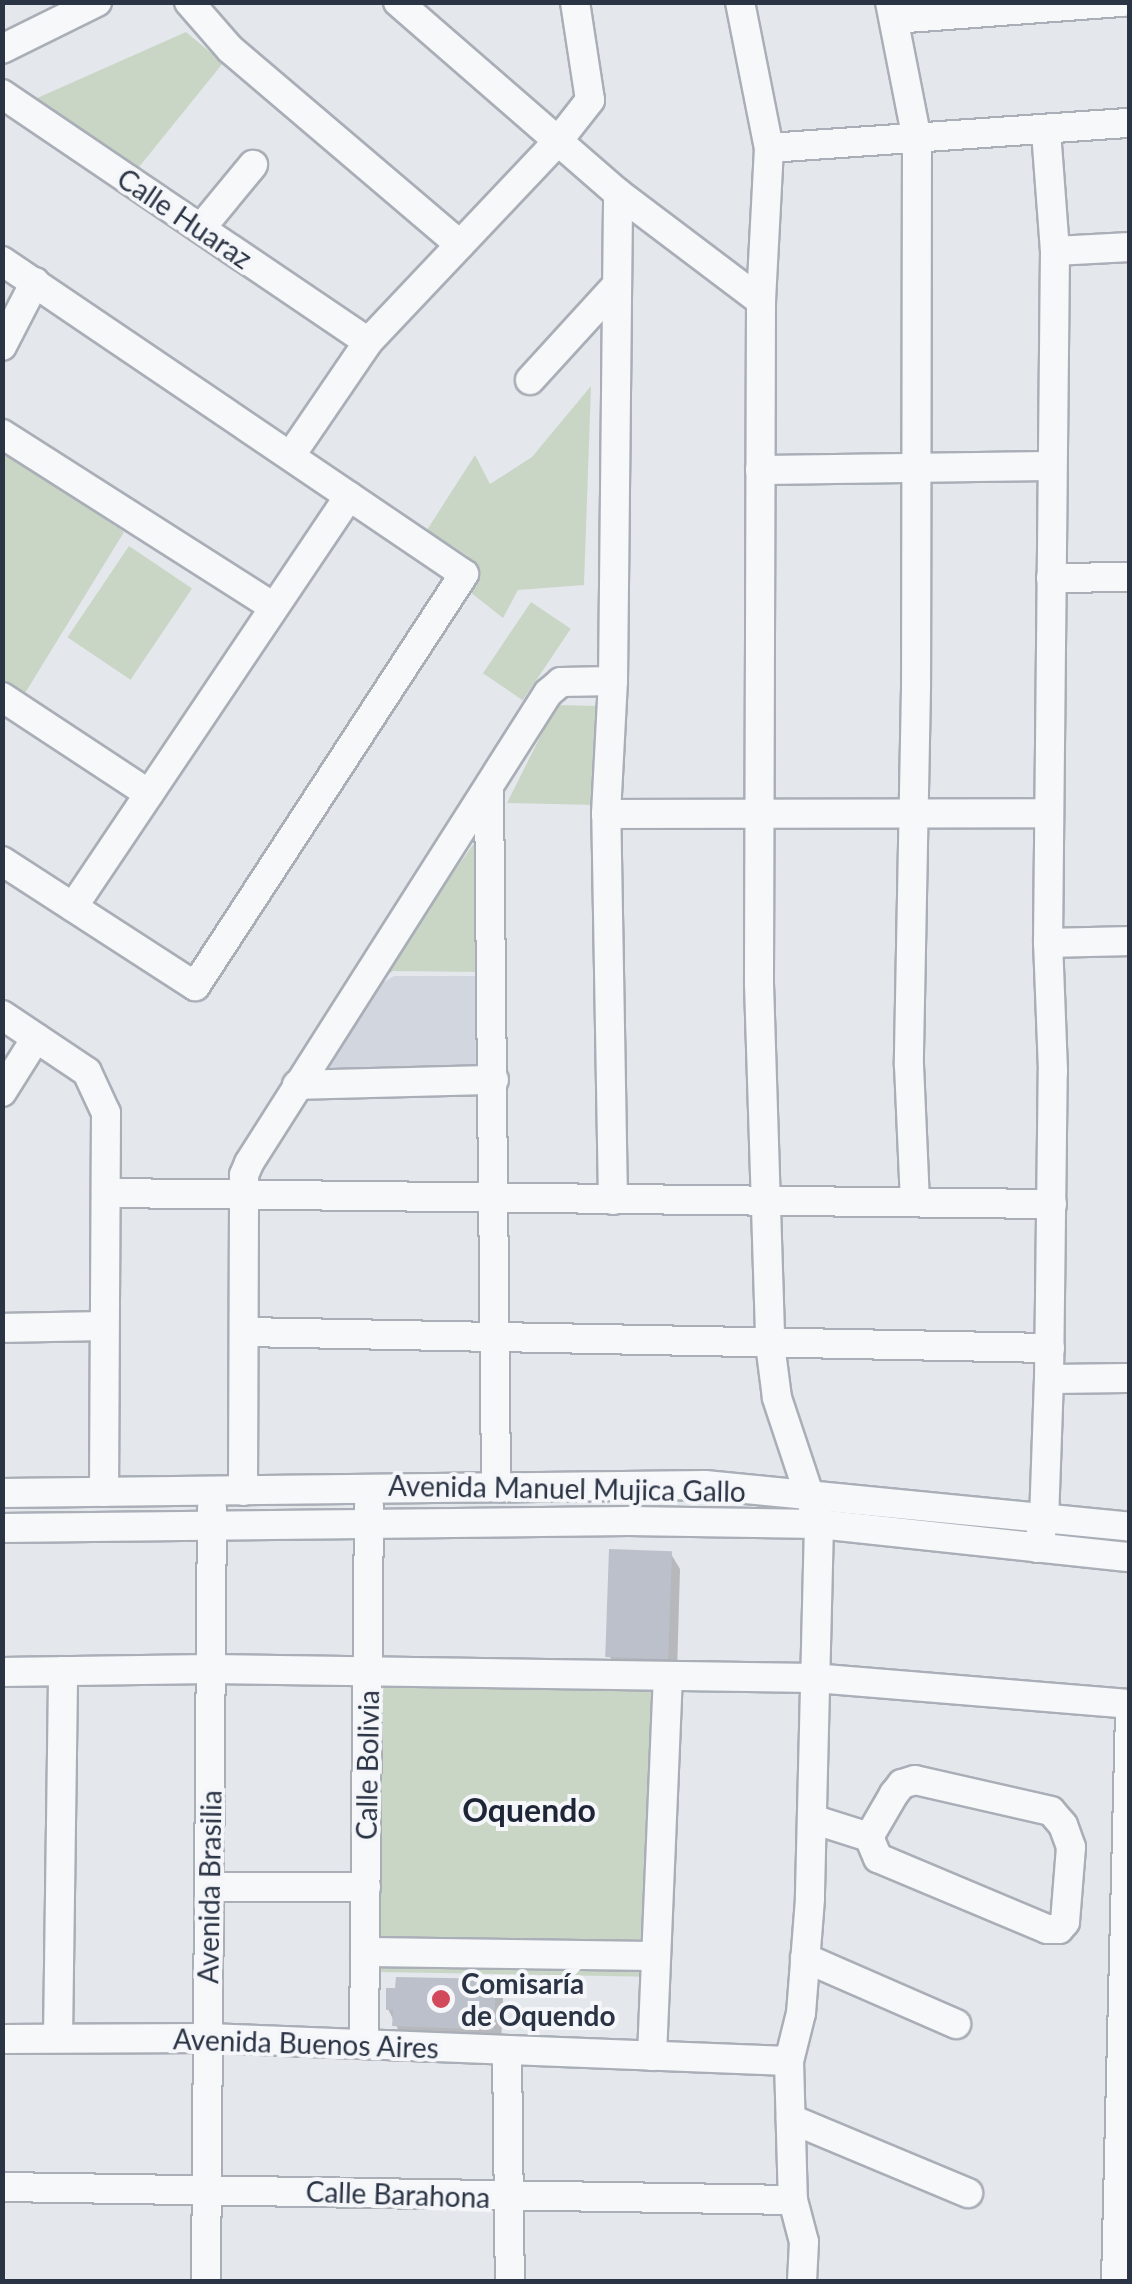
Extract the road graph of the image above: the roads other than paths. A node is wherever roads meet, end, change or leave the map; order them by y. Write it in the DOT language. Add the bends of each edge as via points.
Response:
graph roads {
  1 [pos="97,2"];
  2 [pos="189,2"];
  3 [pos="398,2"];
  4 [pos="575,2"];
  5 [pos="740,2"];
  6 [pos="1122,2"];
  7 [pos="1012,6"];
  8 [pos="892,11"];
  9 [pos="2,49"];
  10 [pos="2,94"];
  11 [pos="1130,123"];
  12 [pos="1046,132"];
  13 [pos="917,140"];
  14 [pos="558,141"];
  15 [pos="769,148"];
  16 [pos="253,165"];
  17 [pos="618,193"];
  18 [pos="650,217"];
  19 [pos="201,228"];
  20 [pos="616,235"];
  21 [pos="460,244"];
  22 [pos="1130,247"];
  23 [pos="1055,252"];
  24 [pos="2,261"];
  25 [pos="35,282"];
  26 [pos="614,288"];
  27 [pos="760,301"];
  28 [pos="368,342"];
  29 [pos="2,346"];
  30 [pos="530,380"];
  31 [pos="2,434"];
  32 [pos="291,456"];
  33 [pos="1052,466"];
  34 [pos="913,469"];
  35 [pos="760,470"];
  36 [pos="349,496"];
  37 [pos="1130,577"];
  38 [pos="1052,578"];
  39 [pos="274,607"];
  40 [pos="613,681"];
  41 [pos="2,697"];
  42 [pos="489,790"];
  43 [pos="150,794"];
  44 [pos="759,810"];
  45 [pos="1049,812"];
  46 [pos="914,813"];
  47 [pos="606,814"];
  48 [pos="2,861"];
  49 [pos="74,907"];
  50 [pos="1130,941"];
  51 [pos="1048,943"];
  52 [pos="2,1015"];
  53 [pos="36,1038"];
  54 [pos="494,1080"];
  55 [pos="297,1085"];
  56 [pos="2,1092"];
  57 [pos="108,1193"];
  58 [pos="244,1193"];
  59 [pos="496,1198"];
  60 [pos="612,1200"];
  61 [pos="768,1200"];
  62 [pos="915,1201"];
  63 [pos="1052,1204"];
  64 [pos="104,1326"];
  65 [pos="2,1328"];
  66 [pos="245,1332"];
  67 [pos="495,1335"];
  68 [pos="770,1344"];
  69 [pos="1050,1348"];
  70 [pos="1049,1378"];
  71 [pos="1130,1378"];
  72 [pos="370,1486"];
  73 [pos="496,1486"];
  74 [pos="243,1491"];
  75 [pos="104,1492"];
  76 [pos="212,1492"];
  77 [pos="2,1493"];
  78 [pos="810,1493"];
  79 [pos="369,1522"];
  80 [pos="818,1524"];
  81 [pos="212,1525"];
  82 [pos="2,1528"];
  83 [pos="1130,1528"];
  84 [pos="1041,1535"];
  85 [pos="1130,1556"];
  86 [pos="211,1669"];
  87 [pos="63,1671"];
  88 [pos="2,1672"];
  89 [pos="368,1672"];
  90 [pos="668,1676"];
  91 [pos="814,1678"];
  92 [pos="1130,1704"];
  93 [pos="1130,1712"];
  94 [pos="812,1819"];
  95 [pos="869,1836"];
  96 [pos="209,1887"];
  97 [pos="366,1888"];
  98 [pos="1126,1946"];
  99 [pos="365,1952"];
  100 [pos="656,1956"];
  101 [pos="805,1958"];
  102 [pos="956,2024"];
  103 [pos="58,2038"];
  104 [pos="208,2038"];
  105 [pos="2,2039"];
  106 [pos="364,2044"];
  107 [pos="507,2050"];
  108 [pos="652,2056"];
  109 [pos="789,2062"];
  110 [pos="1124,2100"];
  111 [pos="790,2119"];
  112 [pos="2,2187"];
  113 [pos="206,2189"];
  114 [pos="968,2193"];
  115 [pos="509,2197"];
  116 [pos="793,2200"];
  117 [pos="206,2282"];
  118 [pos="510,2282"];
  119 [pos="802,2282"];
  120 [pos="1116,2282"];
  1 -- 9 [label="street"];
  2 -- 21 [label="street" via="230,49"];
  3 -- 14 [label="street"];
  4 -- 14 [label="street" via="590,100"];
  5 -- 15 [label="street"];
  6 -- 7 [label="street"];
  7 -- 8 [label="street"];
  8 -- 13 [label="street"];
  10 -- 19 [label="street, Calle Huaraz"];
  11 -- 12 [label="street"];
  12 -- 13 [label="street"];
  12 -- 23 [label="street"];
  13 -- 15 [label="street"];
  13 -- 34 [label="street"];
  14 -- 17 [label="street"];
  14 -- 21 [label="street"];
  15 -- 27 [label="street"];
  16 -- 19 [label="street"];
  17 -- 18 [label="street"];
  17 -- 20 [label="street"];
  18 -- 20 [label="street" via="623,222"];
  18 -- 27 [label="street"];
  19 -- 28 [label="street, Calle Huaraz"];
  20 -- 26 [label="street"];
  21 -- 28 [label="street"];
  22 -- 23 [label="street"];
  23 -- 33 [label="street"];
  24 -- 25 [label="street"];
  25 -- 29 [label="street"];
  25 -- 32 [label="street"];
  26 -- 30 [label="street"];
  26 -- 40 [label="street"];
  27 -- 35 [label="street"];
  28 -- 32 [label="street"];
  31 -- 39 [label="street"];
  32 -- 36 [label="street"];
  33 -- 34 [label="street"];
  33 -- 38 [label="street"];
  34 -- 35 [label="street"];
  34 -- 46 [label="street"];
  35 -- 44 [label="street"];
  36 -- 39 [label="street"];
  36 -- 49 [label="street" via="464,574 194,986"];
  37 -- 38 [label="street"];
  38 -- 45 [label="street"];
  39 -- 43 [label="street"];
  40 -- 42 [label="street" via="561,682 548,692"];
  40 -- 47 [label="street"];
  41 -- 43 [label="street"];
  42 -- 54 [label="street"];
  42 -- 55 [label="street"];
  43 -- 49 [label="street"];
  44 -- 46 [label="street"];
  44 -- 47 [label="street"];
  44 -- 61 [label="street" via="758,984"];
  45 -- 46 [label="street"];
  45 -- 51 [label="street"];
  46 -- 62 [label="street" via="909,1065"];
  47 -- 60 [label="street"];
  48 -- 49 [label="street"];
  50 -- 51 [label="street"];
  51 -- 63 [label="street"];
  52 -- 53 [label="street"];
  53 -- 56 [label="street"];
  53 -- 57 [label="street" via="87,1072 100,1094"];
  54 -- 55 [label="street"];
  54 -- 59 [label="street"];
  55 -- 58 [label="street" via="248,1164"];
  57 -- 58 [label="street"];
  57 -- 64 [label="street"];
  58 -- 59 [label="street"];
  58 -- 66 [label="street"];
  59 -- 60 [label="street"];
  59 -- 67 [label="street"];
  60 -- 61 [label="street"];
  61 -- 62 [label="street"];
  61 -- 68 [label="street"];
  62 -- 63 [label="street"];
  63 -- 69 [label="street"];
  64 -- 65 [label="street"];
  64 -- 75 [label="street"];
  66 -- 67 [label="street"];
  66 -- 74 [label="street"];
  67 -- 68 [label="street"];
  67 -- 73 [label="street"];
  68 -- 69 [label="street"];
  68 -- 78 [label="street" via="777,1398"];
  69 -- 70 [label="street"];
  70 -- 71 [label="street"];
  70 -- 84 [label="street"];
  72 -- 73 [label="street, Avenida Manuel Mujica Gallo"];
  72 -- 74 [label="street, Avenida Manuel Mujica Gallo"];
  72 -- 79 [label="street, Calle Bolivia"];
  73 -- 78 [label="street, Avenida Manuel Mujica Gallo" via="705,1485"];
  74 -- 76 [label="street, Avenida Manuel Mujica Gallo"];
  75 -- 76 [label="street, Avenida Manuel Mujica Gallo"];
  75 -- 77 [label="street, Avenida Manuel Mujica Gallo"];
  76 -- 81 [label="street, Avenida Brasilia"];
  78 -- 80 [label="street"];
  78 -- 84 [label="street, Avenida Manuel Mujica Gallo"];
  79 -- 80 [label="street, Avenida Manuel Mujica Gallo"];
  79 -- 81 [label="street, Avenida Manuel Mujica Gallo"];
  79 -- 89 [label="street, Calle Bolivia"];
  80 -- 84 [label="street, Avenida Manuel Mujica Gallo"];
  80 -- 91 [label="street"];
  81 -- 82 [label="street, Avenida Manuel Mujica Gallo"];
  81 -- 86 [label="street, Avenida Brasilia"];
  83 -- 84 [label="street, Avenida Manuel Mujica Gallo"];
  84 -- 85 [label="street, Avenida Manuel Mujica Gallo"];
  86 -- 87 [label="street"];
  86 -- 89 [label="street"];
  86 -- 96 [label="street, Avenida Brasilia"];
  87 -- 88 [label="street"];
  87 -- 103 [label="street"];
  89 -- 90 [label="street"];
  89 -- 97 [label="street, Calle Bolivia"];
  90 -- 91 [label="street"];
  90 -- 100 [label="street"];
  91 -- 92 [label="street"];
  91 -- 94 [label="street"];
  93 -- 98 [label="street"];
  94 -- 95 [label="street"];
  94 -- 101 [label="street"];
  95 -- 95 [label="street" via="878,1858 1048,1930 1065,1922 1071,1847 1050,1811 915,1780 902,1784"];
  96 -- 97 [label="street"];
  96 -- 104 [label="street, Avenida Brasilia"];
  97 -- 99 [label="street, Calle Bolivia"];
  98 -- 110 [label="street"];
  99 -- 100 [label="street"];
  99 -- 106 [label="street, Calle Bolivia"];
  100 -- 108 [label="street"];
  101 -- 102 [label="street"];
  101 -- 109 [label="street"];
  103 -- 104 [label="street, Avenida Buenos Aires"];
  103 -- 105 [label="street, Avenida Buenos Aires"];
  104 -- 106 [label="street, Avenida Buenos Aires"];
  104 -- 113 [label="street, Avenida Brasilia"];
  106 -- 107 [label="street, Avenida Buenos Aires"];
  107 -- 108 [label="street, Avenida Buenos Aires"];
  107 -- 115 [label="street"];
  108 -- 109 [label="street, Avenida Buenos Aires"];
  109 -- 111 [label="street"];
  110 -- 120 [label="street"];
  111 -- 114 [label="street"];
  111 -- 116 [label="street"];
  112 -- 113 [label="street, Calle Barahona"];
  113 -- 115 [label="street, Calle Barahona"];
  113 -- 117 [label="street, Avenida Brasilia"];
  115 -- 116 [label="street, Calle Barahona"];
  115 -- 118 [label="street"];
  116 -- 119 [label="street" via="804,2242"];
}
